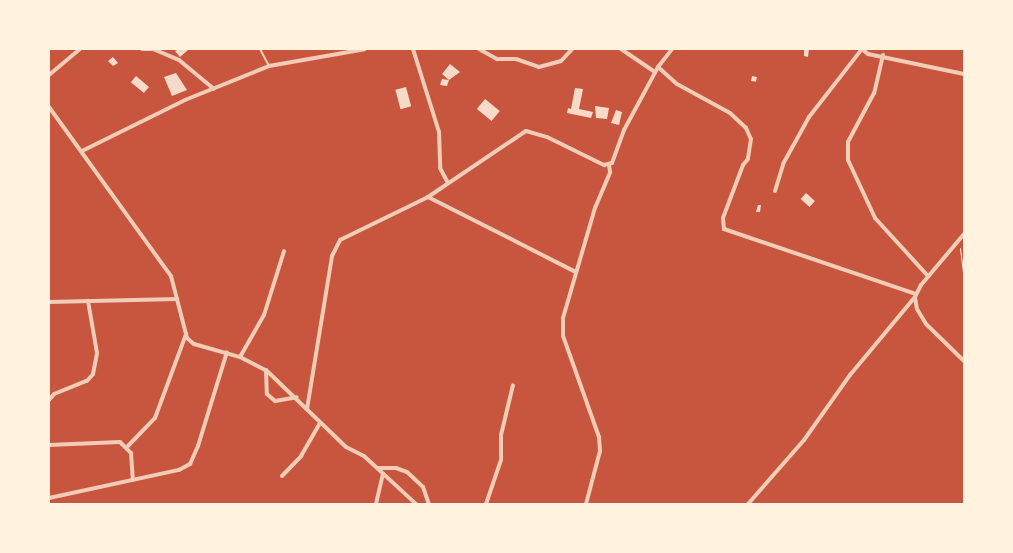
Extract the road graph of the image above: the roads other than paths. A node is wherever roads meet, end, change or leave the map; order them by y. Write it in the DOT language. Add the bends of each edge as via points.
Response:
graph roads {
  1 [pos="80,49"];
  2 [pos="142,49"];
  3 [pos="153,49"];
  4 [pos="260,49"];
  5 [pos="365,49"];
  6 [pos="413,49"];
  7 [pos="479,49"];
  8 [pos="572,49"];
  9 [pos="621,49"];
  10 [pos="672,49"];
  11 [pos="347,50"];
  12 [pos="883,55"];
  13 [pos="269,66"];
  14 [pos="658,67"];
  15 [pos="655,72"];
  16 [pos="964,74"];
  17 [pos="49,75"];
  18 [pos="214,89"];
  19 [pos="49,107"];
  20 [pos="82,151"];
  21 [pos="609,165"];
  22 [pos="448,184"];
  23 [pos="775,190"];
  24 [pos="428,197"];
  25 [pos="964,234"];
  26 [pos="284,250"];
  27 [pos="576,272"];
  28 [pos="928,276"];
  29 [pos="915,296"];
  30 [pos="177,299"];
  31 [pos="88,301"];
  32 [pos="49,302"];
  33 [pos="186,334"];
  34 [pos="227,352"];
  35 [pos="240,356"];
  36 [pos="964,361"];
  37 [pos="266,370"];
  38 [pos="513,385"];
  39 [pos="297,397"];
  40 [pos="49,400"];
  41 [pos="307,409"];
  42 [pos="320,423"];
  43 [pos="49,444"];
  44 [pos="127,447"];
  45 [pos="378,468"];
  46 [pos="383,474"];
  47 [pos="282,476"];
  48 [pos="133,480"];
  49 [pos="49,498"];
  50 [pos="376,504"];
  51 [pos="416,504"];
  52 [pos="429,504"];
  53 [pos="486,504"];
  54 [pos="586,504"];
  55 [pos="748,504"];
  1 -- 17 [label="street"];
  2 -- 3 [label="street"];
  3 -- 18 [label="street" via="179,60"];
  4 -- 13 [label="lane"];
  5 -- 11 [label="street"];
  6 -- 22 [label="street" via="439,132 440,168"];
  7 -- 8 [label="street" via="497,59 516,59 539,67 562,61"];
  9 -- 15 [label="street"];
  10 -- 14 [label="street"];
  11 -- 13 [label="street"];
  12 -- 16 [label="street"];
  12 -- 23 [label="street" via="868,54 862,49 830,87 793,145"];
  12 -- 28 [label="street" via="874,93 848,142 848,160 876,218"];
  13 -- 18 [label="street"];
  14 -- 15 [label="street"];
  14 -- 29 [label="street" via="677,84 730,113 746,128 751,139 748,159 723,218 724,229"];
  15 -- 21 [label="street" via="624,130 615,159"];
  18 -- 20 [label="street"];
  19 -- 20 [label="street"];
  20 -- 30 [label="street" via="171,276"];
  21 -- 22 [label="street" via="526,131"];
  21 -- 27 [label="street" via="610,172 595,208"];
  22 -- 24 [label="street"];
  24 -- 27 [label="street"];
  24 -- 41 [label="street" via="350,234 335,246"];
  25 -- 28 [label="street"];
  26 -- 35 [label="street" via="264,315"];
  27 -- 54 [label="street" via="566,304 563,336 599,437 600,451"];
  28 -- 29 [label="street"];
  29 -- 36 [label="street" via="917,309 926,324"];
  29 -- 55 [label="street" via="850,375 804,440"];
  30 -- 31 [label="street"];
  30 -- 33 [label="street"];
  31 -- 32 [label="street"];
  31 -- 40 [label="street" via="97,353 93,374 87,381 54,394"];
  33 -- 34 [label="street" via="194,344"];
  33 -- 44 [label="street" via="155,418"];
  34 -- 35 [label="street"];
  34 -- 48 [label="street" via="190,464 179,470"];
  35 -- 37 [label="street"];
  37 -- 39 [label="street"];
  37 -- 39 [label="street" via="267,394 275,401"];
  38 -- 53 [label="street" via="502,427 501,460"];
  39 -- 41 [label="street"];
  41 -- 42 [label="street"];
  42 -- 45 [label="street" via="346,447"];
  42 -- 47 [label="street" via="301,456"];
  43 -- 44 [label="street" via="120,442"];
  44 -- 48 [label="street" via="131,454"];
  45 -- 46 [label="street"];
  45 -- 52 [label="street" via="407,472 423,486"];
  46 -- 50 [label="street"];
  46 -- 51 [label="street"];
  48 -- 49 [label="street"];
}
